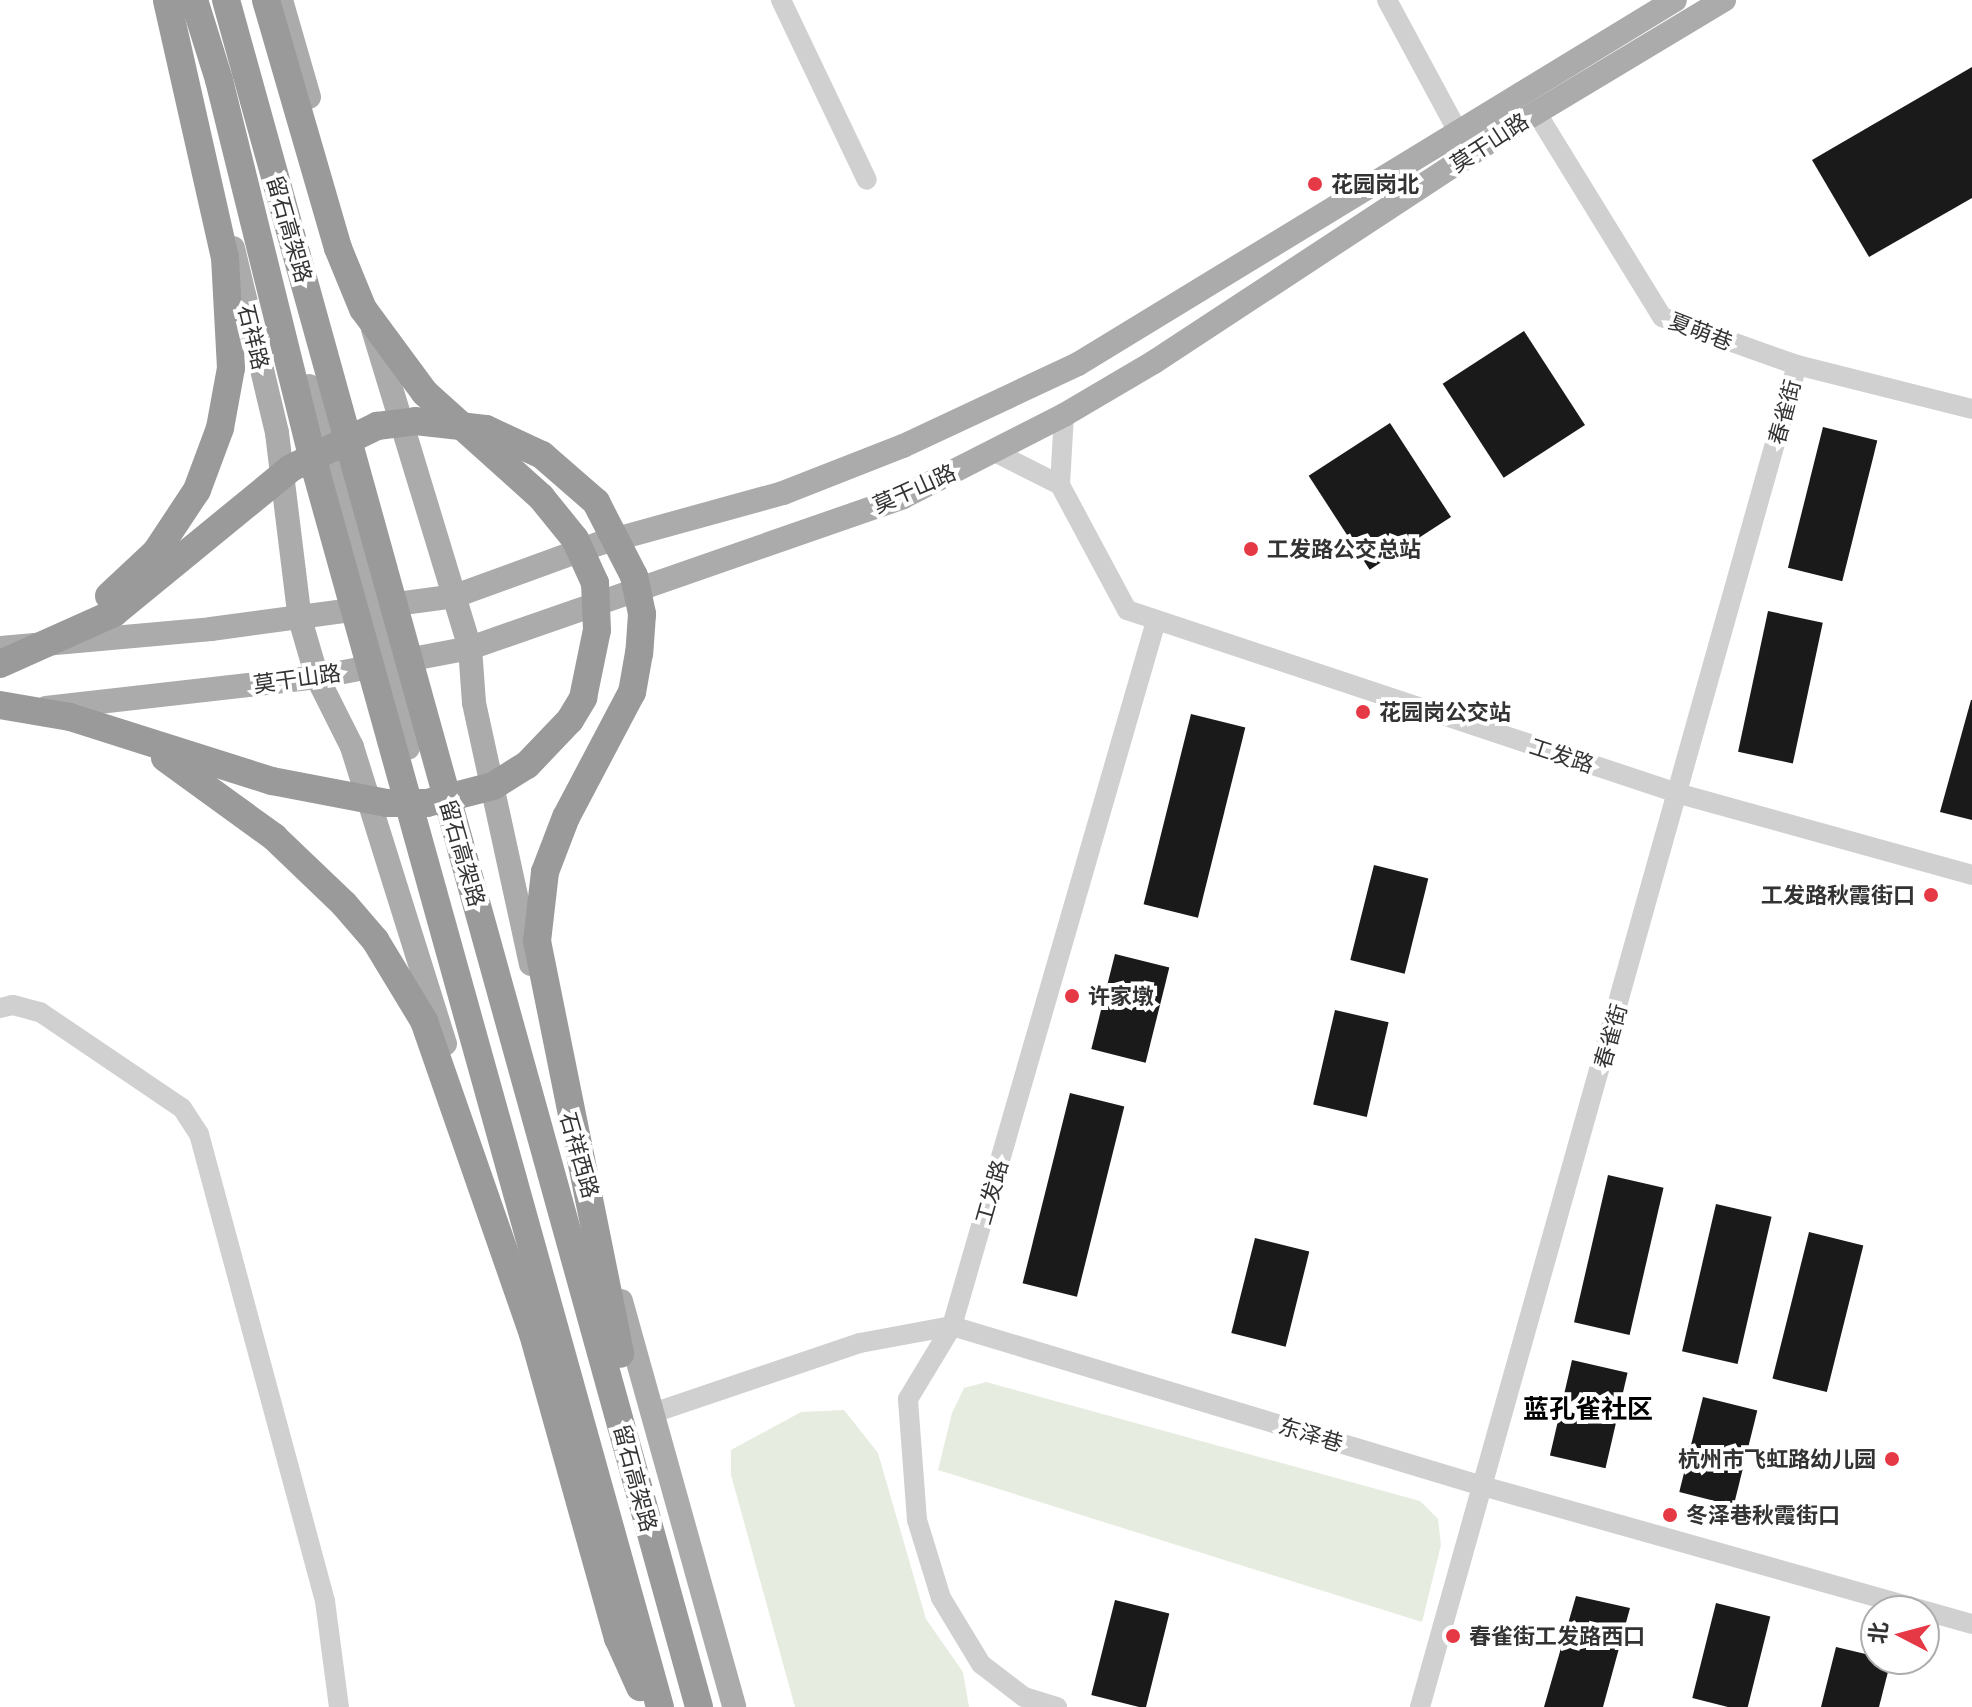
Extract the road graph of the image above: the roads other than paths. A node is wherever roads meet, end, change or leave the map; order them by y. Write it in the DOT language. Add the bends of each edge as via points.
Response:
graph roads {
  1 [pos="169,0"];
  2 [pos="194,0"];
  3 [pos="201,0"];
  4 [pos="219,0"];
  5 [pos="226,0"];
  6 [pos="266,0"];
  7 [pos="281,0"];
  8 [pos="781,0"];
  9 [pos="1387,0"];
  10 [pos="1675,0"];
  11 [pos="1724,0"];
  12 [pos="231,71"];
  13 [pos="1536,112"];
  14 [pos="1458,132"];
  15 [pos="867,180"];
  16 [pos="1797,365"];
  17 [pos="1972,409"];
  18 [pos="1064,415"];
  19 [pos="993,451"];
  20 [pos="1060,485"];
  21 [pos="455,596"];
  22 [pos="300,619"];
  23 [pos="1156,621"];
  24 [pos="0,647"];
  25 [pos="470,648"];
  26 [pos="0,664"];
  27 [pos="317,677"];
  28 [pos="0,705"];
  29 [pos="0,712"];
  30 [pos="123,733"];
  31 [pos="1680,794"];
  32 [pos="1972,875"];
  33 [pos="0,1008"];
  34 [pos="507,1068"];
  35 [pos="952,1326"];
  36 [pos="653,1413"];
  37 [pos="1479,1485"];
  38 [pos="651,1532"];
  39 [pos="1972,1624"];
  40 [pos="339,1707"];
  41 [pos="637,1707"];
  42 [pos="649,1707"];
  43 [pos="660,1707"];
  44 [pos="671,1707"];
  45 [pos="698,1707"];
  46 [pos="734,1707"];
  47 [pos="1057,1707"];
  48 [pos="1420,1707"];
  1 -- 22 [label="main road, 石祥路" via="277,433"];
  1 -- 24 [label="highway" via="225,258 231,368 220,428 197,490 156,552 102,602"];
  2 -- 43 [label="highway, 留石高架路" via="219,80 316,471"];
  3 -- 12 [label="main road"];
  4 -- 12 [label="main road"];
  5 -- 38 [label="highway, 留石高架路"];
  6 -- 30 [label="highway" via="338,248 363,309 425,393 541,497 575,539 595,583 597,630 589,677 570,720 527,765 493,786 427,803 387,803 272,781"];
  7 -- 21 [label="main road"];
  8 -- 15 [label="street"];
  9 -- 14 [label="street"];
  10 -- 14 [label="main road, 莫干山路"];
  11 -- 13 [label="main road, 莫干山路"];
  12 -- 34 [label="main road"];
  13 -- 16 [label="street, 夏萌巷" via="1662,317"];
  13 -- 18 [label="main road, 莫干山路"];
  14 -- 21 [label="main road, 莫干山路" via="1078,364 903,446 783,493 598,544"];
  16 -- 17 [label="street, 夏萌巷"];
  16 -- 31 [label="street, 春雀街"];
  18 -- 19 [label="main road, 莫干山路"];
  18 -- 20 [label="street"];
  19 -- 20 [label="street"];
  19 -- 25 [label="main road, 莫干山路" via="903,497"];
  20 -- 23 [label="street, 工发路" via="1127,610"];
  21 -- 22 [label="main road, 莫干山路"];
  21 -- 25 [label="main road, 石祥西路"];
  22 -- 24 [label="main road, 莫干山路"];
  22 -- 27 [label="main road, 石祥路"];
  23 -- 31 [label="street, 工发路"];
  23 -- 35 [label="street, 工发路"];
  25 -- 27 [label="main road, 莫干山路"];
  25 -- 36 [label="main road, 石祥西路" via="474,703 545,1031"];
  26 -- 38 [label="highway" via="114,613 291,468 377,426 415,421 486,429 542,455 596,502 634,576 642,614 639,653 632,692 566,817 545,872 537,941"];
  27 -- 29 [label="main road, 莫干山路"];
  27 -- 41 [label="main road" via="352,747 384,844"];
  28 -- 30 [label="highway"];
  30 -- 42 [label="highway" via="193,774 274,837 375,940 411,997 433,1045 533,1334 618,1638"];
  31 -- 32 [label="street, 工发路"];
  31 -- 37 [label="street, 春雀街"];
  33 -- 40 [label="street" via="13,1005 40,1012 182,1108 199,1134 325,1601"];
  34 -- 44 [label="main road"];
  34 -- 45 [label="main road"];
  35 -- 36 [label="street, 东泽巷" via="860,1343"];
  35 -- 37 [label="street, 东泽巷"];
  35 -- 47 [label="street, 工发路" via="908,1399 917,1520 941,1598 981,1664 1024,1697"];
  36 -- 46 [label="main road, 石祥西路"];
  37 -- 39 [label="street, 东泽巷"];
  37 -- 48 [label="street, 春雀街"];
  38 -- 45 [label="highway, 留石高架路"];
}
